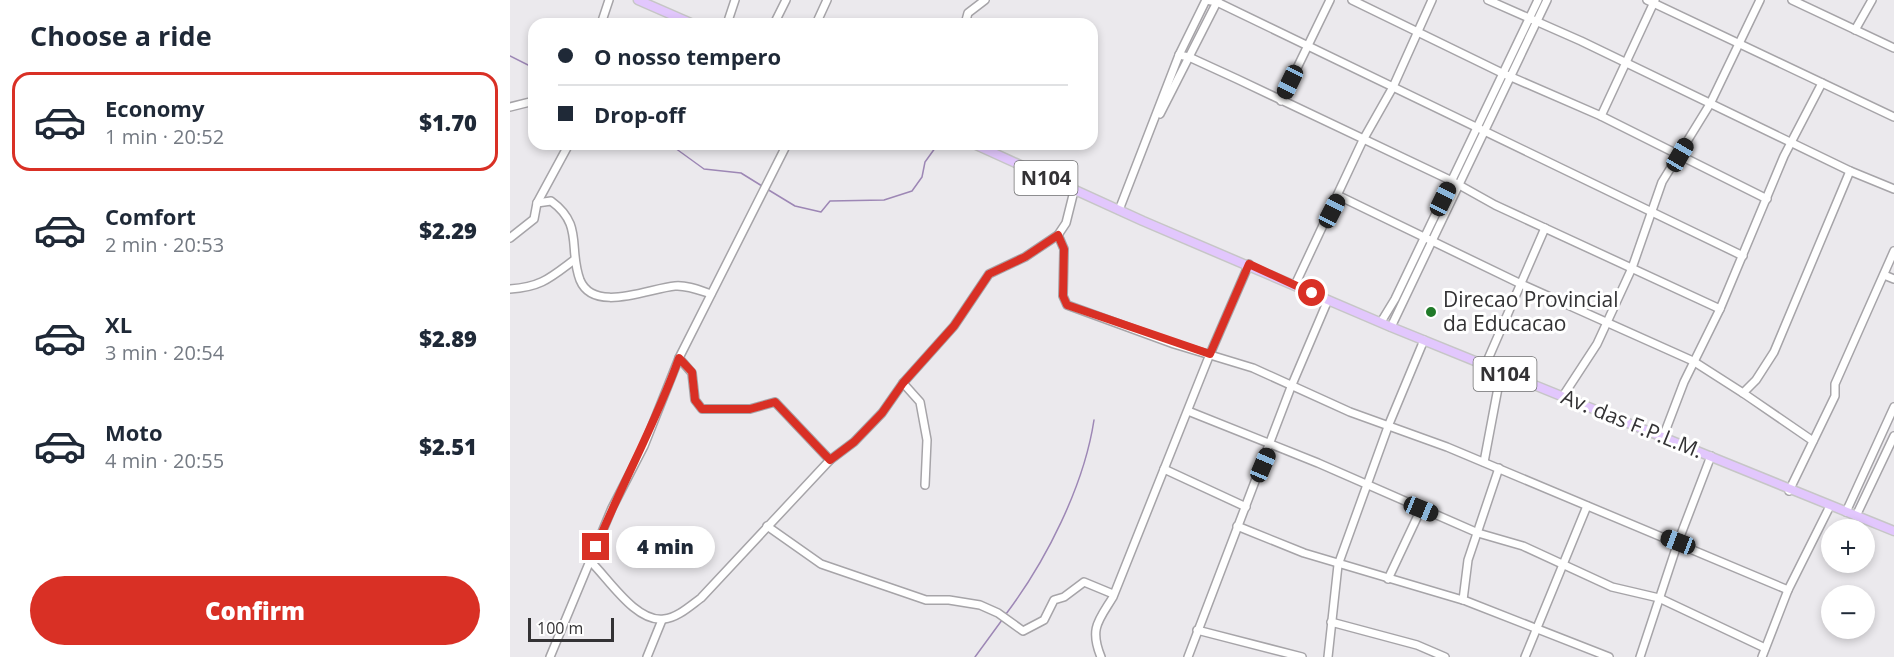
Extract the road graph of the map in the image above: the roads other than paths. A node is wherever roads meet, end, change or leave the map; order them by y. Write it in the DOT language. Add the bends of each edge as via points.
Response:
graph roads {
  1 [pos="609,0"];
  2 [pos="638,0"];
  3 [pos="735,0"];
  4 [pos="786,0"];
  5 [pos="827,0"];
  6 [pos="985,0"];
  7 [pos="1206,0"];
  8 [pos="1330,0"];
  9 [pos="1352,0"];
  10 [pos="1432,0"];
  11 [pos="1488,0"];
  12 [pos="1538,0"];
  13 [pos="1547,0"];
  14 [pos="1761,0"];
  15 [pos="1792,0"];
  16 [pos="1872,0"];
  17 [pos="1217,1"];
  18 [pos="1652,1"];
  19 [pos="603,18"];
  20 [pos="679,18"];
  21 [pos="730,18"];
  22 [pos="777,18"];
  23 [pos="819,18"];
  24 [pos="967,18"];
  25 [pos="1529,19"];
  26 [pos="1537,22"];
  27 [pos="1855,30"];
  28 [pos="1417,32"];
  29 [pos="1738,44"];
  30 [pos="1308,46"];
  31 [pos="1894,48"];
  32 [pos="1179,55"];
  33 [pos="1189,57"];
  34 [pos="1625,63"];
  35 [pos="1502,73"];
  36 [pos="1511,77"];
  37 [pos="1822,83"];
  38 [pos="1393,87"];
  39 [pos="1281,101"];
  40 [pos="528,102"];
  41 [pos="1710,104"];
  42 [pos="510,107"];
  43 [pos="1601,116"];
  44 [pos="1894,117"];
  45 [pos="1477,126"];
  46 [pos="1152,127"];
  47 [pos="1486,130"];
  48 [pos="1364,140"];
  49 [pos="1792,142"];
  50 [pos="566,150"];
  51 [pos="784,150"];
  52 [pos="987,150"];
  53 [pos="1680,155"];
  54 [pos="1850,171"];
  55 [pos="1452,181"];
  56 [pos="1460,185"];
  57 [pos="1894,189"];
  58 [pos="1074,191"];
  59 [pos="1339,196"];
  60 [pos="1767,199"];
  61 [pos="537,203"];
  62 [pos="1119,210"];
  63 [pos="1652,214"];
  64 [pos="1545,228"];
  65 [pos="1058,235"];
  66 [pos="1425,236"];
  67 [pos="510,238"];
  68 [pos="1433,240"];
  69 [pos="1894,251"];
  70 [pos="1743,256"];
  71 [pos="574,261"];
  72 [pos="1249,264"];
  73 [pos="1632,268"];
  74 [pos="1884,275"];
  75 [pos="1894,279"];
  76 [pos="1521,284"];
  77 [pos="1295,285"];
  78 [pos="510,289"];
  79 [pos="711,294"];
  80 [pos="1329,300"];
  81 [pos="1720,309"];
  82 [pos="1381,322"];
  83 [pos="1608,322"];
  84 [pos="1391,327"];
  85 [pos="1424,340"];
  86 [pos="1210,354"];
  87 [pos="679,358"];
  88 [pos="1693,361"];
  89 [pos="1485,366"];
  90 [pos="1501,372"];
  91 [pos="903,383"];
  92 [pos="1291,387"];
  93 [pos="1743,393"];
  94 [pos="1563,396"];
  95 [pos="1894,407"];
  96 [pos="1188,411"];
  97 [pos="1389,424"];
  98 [pos="1894,436"];
  99 [pos="1663,437"];
  100 [pos="1813,441"];
  101 [pos="1272,444"];
  102 [pos="1711,456"];
  103 [pos="830,460"];
  104 [pos="1484,462"];
  105 [pos="1499,468"];
  106 [pos="1164,469"];
  107 [pos="1366,484"];
  108 [pos="925,485"];
  109 [pos="1789,491"];
  110 [pos="1587,506"];
  111 [pos="1830,506"];
  112 [pos="1246,507"];
  113 [pos="1421,509"];
  114 [pos="1846,512"];
  115 [pos="1856,516"];
  116 [pos="767,526"];
  117 [pos="1237,526"];
  118 [pos="1894,531"];
  119 [pos="1478,533"];
  120 [pos="1678,542"];
  121 [pos="591,562"];
  122 [pos="1338,564"];
  123 [pos="1563,564"];
  124 [pos="1388,579"];
  125 [pos="1788,590"];
  126 [pos="1113,594"];
  127 [pos="1659,598"];
  128 [pos="1463,600"];
  129 [pos="662,620"];
  130 [pos="1331,622"];
  131 [pos="1538,629"];
  132 [pos="1197,630"];
  133 [pos="1765,648"];
  134 [pos="550,657"];
  135 [pos="647,657"];
  136 [pos="1101,657"];
  137 [pos="1188,657"];
  138 [pos="1302,657"];
  139 [pos="1328,657"];
  140 [pos="1445,657"];
  141 [pos="1525,657"];
  142 [pos="1609,657"];
  143 [pos="1641,657"];
  144 [pos="1762,657"];
  1 -- 19 [label="street"];
  2 -- 20 [label="main road"];
  3 -- 21 [label="street"];
  4 -- 22 [label="street"];
  5 -- 23 [label="street"];
  6 -- 24 [label="street"];
  7 -- 17 [label="street"];
  7 -- 32 [label="street"];
  8 -- 30 [label="street"];
  9 -- 28 [label="street"];
  10 -- 28 [label="street"];
  11 -- 25 [label="street"];
  12 -- 25 [label="street"];
  13 -- 26 [label="street"];
  14 -- 29 [label="street"];
  15 -- 27 [label="street"];
  16 -- 27 [label="street"];
  17 -- 30 [label="street"];
  17 -- 33 [label="street"];
  18 -- 29 [label="street"];
  18 -- 34 [label="street"];
  25 -- 26 [label="street"];
  25 -- 35 [label="street"];
  26 -- 34 [label="street"];
  26 -- 36 [label="street"];
  27 -- 31 [label="street"];
  28 -- 35 [label="street"];
  28 -- 38 [label="street"];
  29 -- 37 [label="street"];
  29 -- 41 [label="street"];
  30 -- 38 [label="street"];
  30 -- 39 [label="street"];
  32 -- 33 [label="street"];
  32 -- 46 [label="street"];
  33 -- 39 [label="street"];
  33 -- 46 [label="street"];
  34 -- 41 [label="street"];
  34 -- 43 [label="street"];
  35 -- 36 [label="street"];
  35 -- 45 [label="street"];
  36 -- 43 [label="street"];
  36 -- 47 [label="street"];
  37 -- 44 [label="street"];
  37 -- 49 [label="street"];
  38 -- 45 [label="street"];
  38 -- 48 [label="street"];
  39 -- 48 [label="street"];
  40 -- 42 [label="street"];
  41 -- 49 [label="street"];
  41 -- 53 [label="street"];
  43 -- 53 [label="street"];
  45 -- 47 [label="street"];
  45 -- 55 [label="street"];
  46 -- 62 [label="street"];
  47 -- 56 [label="street"];
  47 -- 63 [label="street"];
  48 -- 55 [label="street"];
  48 -- 59 [label="street"];
  49 -- 54 [label="street"];
  49 -- 60 [label="street"];
  50 -- 61 [label="street"];
  51 -- 79 [label="street"];
  52 -- 58 [label="main road, Av. das F.P.L.M. / N104"];
  53 -- 60 [label="street"];
  53 -- 63 [label="street" via="1662,182"];
  54 -- 57 [label="street"];
  54 -- 93 [label="street" via="1774,352"];
  55 -- 56 [label="street"];
  55 -- 66 [label="street"];
  56 -- 64 [label="street"];
  56 -- 68 [label="street"];
  58 -- 62 [label="main road, Av. das F.P.L.M. / N104"];
  58 -- 65 [label="street" via="1066,223"];
  59 -- 66 [label="street"];
  59 -- 77 [label="street"];
  60 -- 70 [label="street"];
  61 -- 67 [label="street" via="534,219"];
  61 -- 71 [label="street" via="551,201 568,217 575,244"];
  62 -- 72 [label="main road, Av. das F.P.L.M. / N104"];
  63 -- 70 [label="street"];
  63 -- 73 [label="street"];
  64 -- 73 [label="street"];
  64 -- 76 [label="street"];
  65 -- 86 [label="street" via="1064,249 1063,296 1067,305"];
  65 -- 91 [label="street" via="989,274 954,326"];
  66 -- 68 [label="street"];
  66 -- 82 [label="street"];
  68 -- 76 [label="street"];
  68 -- 84 [label="street"];
  69 -- 74 [label="street"];
  70 -- 81 [label="street"];
  71 -- 78 [label="street" via="540,284"];
  71 -- 79 [label="street" via="589,292 624,297 677,286"];
  72 -- 77 [label="main road, Av. das F.P.L.M. / N104"];
  72 -- 86 [label="street"];
  73 -- 81 [label="street"];
  73 -- 83 [label="street"];
  74 -- 75 [label="street"];
  74 -- 100 [label="street"];
  76 -- 83 [label="street"];
  76 -- 89 [label="street"];
  77 -- 80 [label="main road, Av. das F.P.L.M. / N104"];
  79 -- 87 [label="street"];
  80 -- 82 [label="main road, Av. das F.P.L.M. / N104"];
  80 -- 92 [label="street"];
  81 -- 88 [label="street"];
  82 -- 84 [label="main road, Av. das F.P.L.M. / N104"];
  83 -- 88 [label="street"];
  83 -- 94 [label="street"];
  84 -- 85 [label="main road, Av. das F.P.L.M. / N104"];
  85 -- 89 [label="main road, Av. das F.P.L.M. / N104"];
  85 -- 97 [label="street"];
  86 -- 92 [label="street" via="1253,368"];
  86 -- 96 [label="street"];
  87 -- 103 [label="street" via="692,372 695,400 702,409 750,409 775,402"];
  87 -- 121 [label="street"];
  88 -- 93 [label="street"];
  88 -- 99 [label="street"];
  89 -- 90 [label="main road, Av. das F.P.L.M. / N104"];
  90 -- 94 [label="main road, Av. das F.P.L.M. / N104"];
  90 -- 104 [label="street"];
  91 -- 103 [label="street" via="882,413"];
  91 -- 108 [label="street" via="920,402 927,440"];
  92 -- 97 [label="street"];
  92 -- 101 [label="street"];
  93 -- 100 [label="street"];
  94 -- 99 [label="main road, Av. das F.P.L.M. / N104"];
  95 -- 114 [label="street"];
  96 -- 101 [label="street"];
  96 -- 106 [label="street"];
  97 -- 104 [label="street"];
  97 -- 107 [label="street"];
  98 -- 115 [label="street"];
  99 -- 102 [label="main road, Av. das F.P.L.M. / N104"];
  100 -- 109 [label="street"];
  101 -- 107 [label="street"];
  101 -- 112 [label="street"];
  102 -- 109 [label="main road, Av. das F.P.L.M. / N104"];
  102 -- 120 [label="street"];
  103 -- 116 [label="street"];
  104 -- 105 [label="street"];
  105 -- 110 [label="street"];
  105 -- 119 [label="street"];
  106 -- 112 [label="street"];
  106 -- 126 [label="street"];
  107 -- 113 [label="street"];
  107 -- 122 [label="street"];
  109 -- 111 [label="main road, Av. das F.P.L.M. / N104"];
  110 -- 120 [label="street"];
  110 -- 123 [label="street"];
  111 -- 114 [label="main road, Av. das F.P.L.M. / N104"];
  111 -- 125 [label="street"];
  112 -- 117 [label="street"];
  113 -- 119 [label="street"];
  113 -- 124 [label="street"];
  114 -- 115 [label="main road, Av. das F.P.L.M. / N104"];
  115 -- 118 [label="main road, Av. das F.P.L.M. / N104"];
  116 -- 126 [label="street" via="821,564 926,600 980,605 1025,631 1048,616 1054,600 1084,582"];
  116 -- 129 [label="street" via="701,598"];
  117 -- 122 [label="street"];
  117 -- 132 [label="street"];
  119 -- 123 [label="street" via="1523,546"];
  119 -- 128 [label="street" via="1468,560"];
  120 -- 125 [label="street"];
  120 -- 127 [label="street"];
  121 -- 129 [label="street" via="626,602"];
  121 -- 134 [label="street"];
  122 -- 124 [label="street"];
  122 -- 130 [label="street"];
  123 -- 127 [label="street" via="1612,587"];
  123 -- 131 [label="street"];
  124 -- 128 [label="street"];
  125 -- 133 [label="street"];
  126 -- 136 [label="street" via="1096,626 1095,640"];
  127 -- 133 [label="street"];
  127 -- 143 [label="street"];
  128 -- 131 [label="street"];
  129 -- 135 [label="street"];
  130 -- 139 [label="street"];
  130 -- 140 [label="street" via="1417,645"];
  131 -- 141 [label="street"];
  131 -- 142 [label="street"];
  132 -- 137 [label="street"];
  132 -- 138 [label="street"];
  133 -- 144 [label="street"];
}
